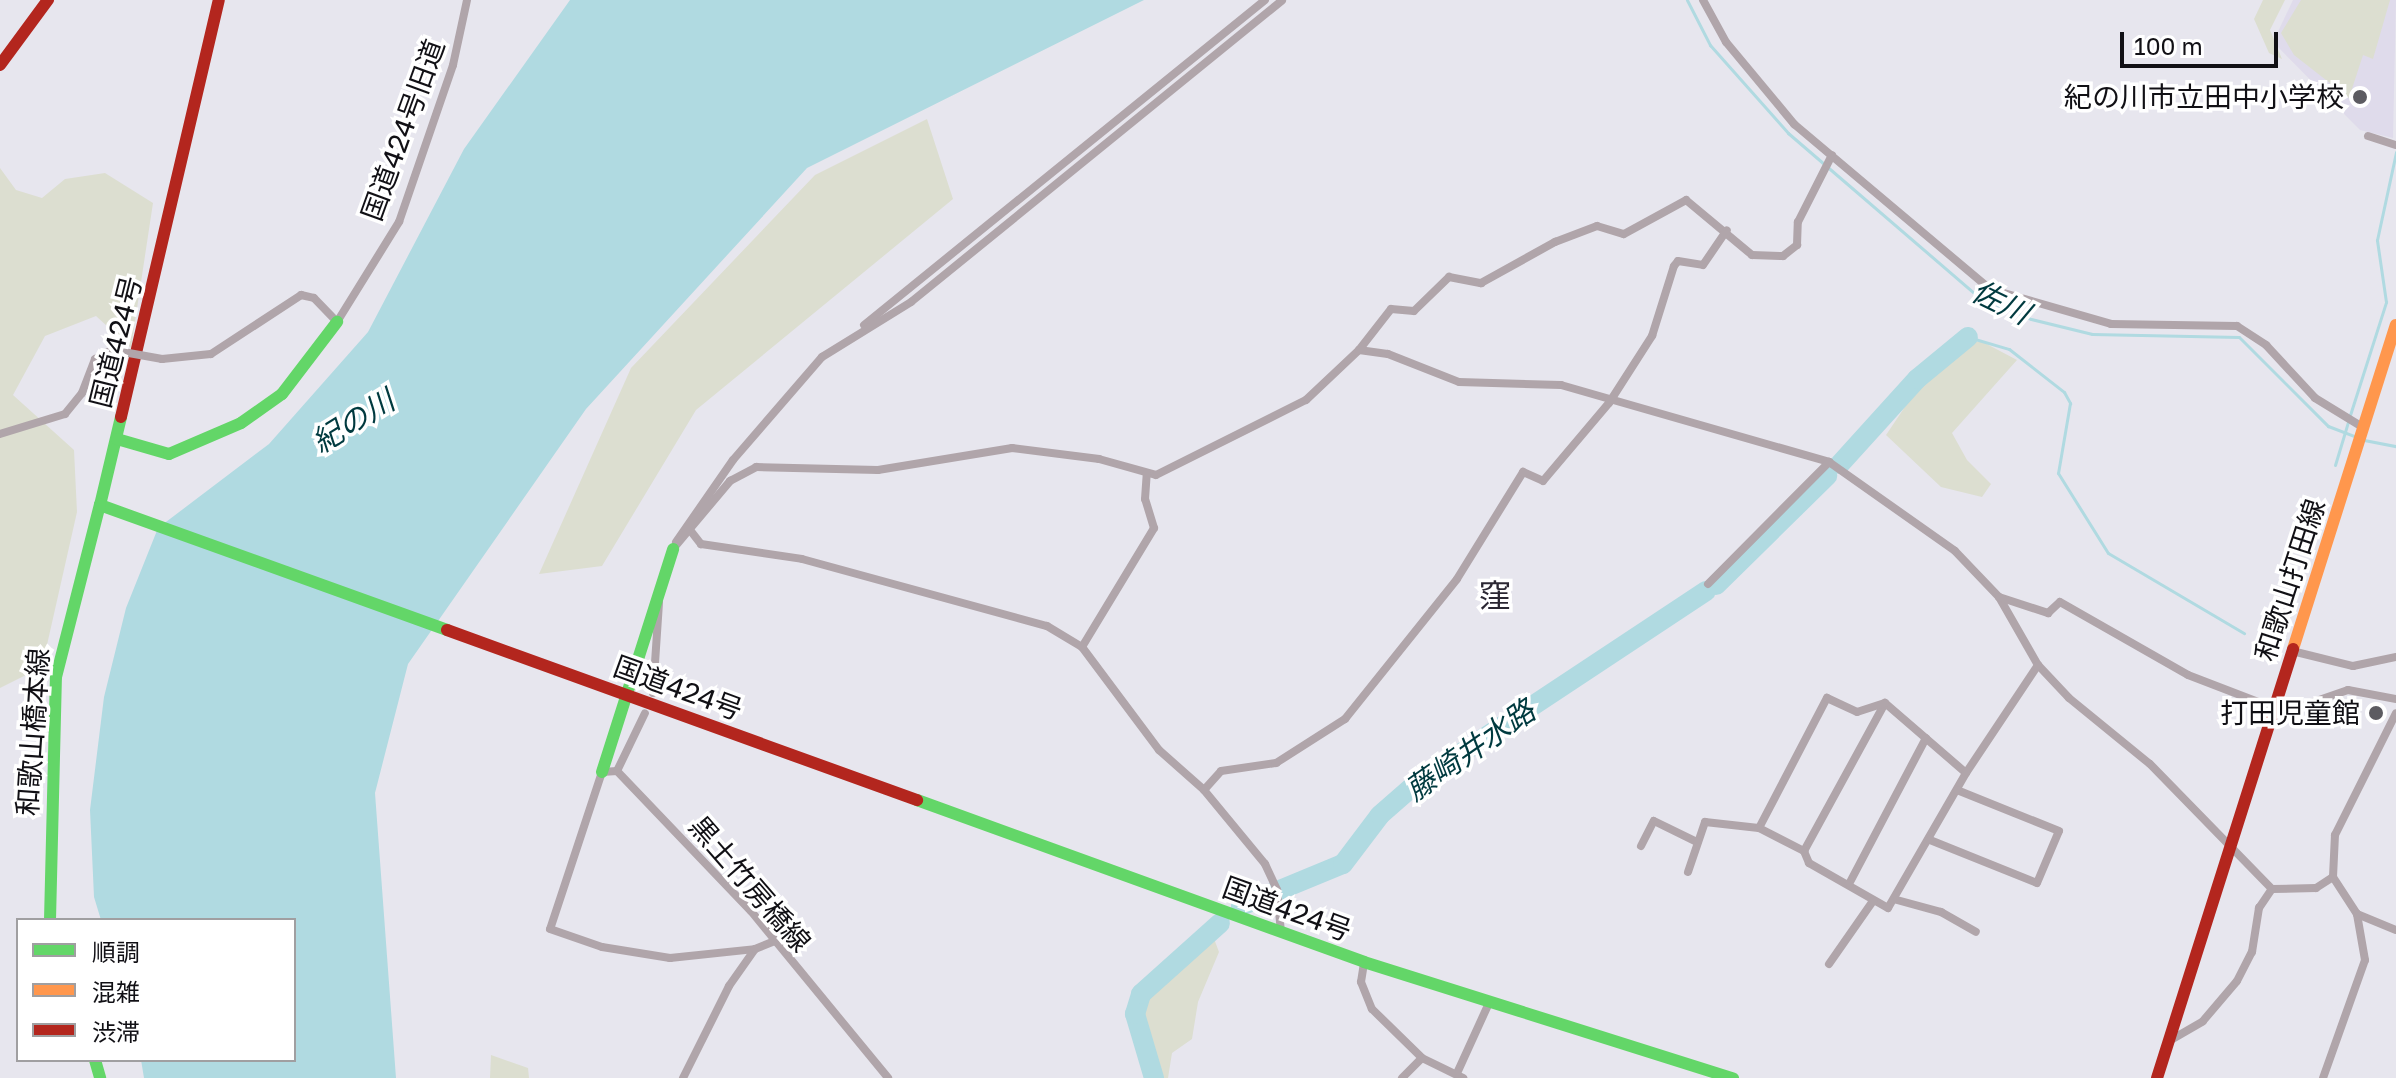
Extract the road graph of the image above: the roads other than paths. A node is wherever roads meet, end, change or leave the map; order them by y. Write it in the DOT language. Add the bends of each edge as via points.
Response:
graph roads {
  1 [pos="48,0"];
  2 [pos="219,0"];
  3 [pos="467,0"];
  4 [pos="1265,0"];
  5 [pos="1282,0"];
  6 [pos="1703,0"];
  7 [pos="0,65"];
  8 [pos="2368,136"];
  9 [pos="2396,145"];
  10 [pos="1830,156"];
  11 [pos="1727,230"];
  12 [pos="337,322"];
  13 [pos="2396,325"];
  14 [pos="858,330"];
  15 [pos="1359,350"];
  16 [pos="1609,403"];
  17 [pos="2363,431"];
  18 [pos="0,434"];
  19 [pos="117,439"];
  20 [pos="1829,462"];
  21 [pos="1147,473"];
  22 [pos="100,505"];
  23 [pos="690,530"];
  24 [pos="673,549"];
  25 [pos="1708,584"];
  26 [pos="655,594"];
  27 [pos="1999,597"];
  28 [pos="1082,647"];
  29 [pos="2292,651"];
  30 [pos="2396,657"];
  31 [pos="2038,665"];
  32 [pos="653,693"];
  33 [pos="624,694"];
  34 [pos="2396,699"];
  35 [pos="1885,703"];
  36 [pos="2274,708"];
  37 [pos="645,713"];
  38 [pos="2396,713"];
  39 [pos="1926,738"];
  40 [pos="617,771"];
  41 [pos="602,772"];
  42 [pos="1966,773"];
  43 [pos="1204,790"];
  44 [pos="1957,790"];
  45 [pos="1759,828"];
  46 [pos="1930,840"];
  47 [pos="1697,842"];
  48 [pos="2231,845"];
  49 [pos="1641,846"];
  50 [pos="1804,851"];
  51 [pos="1688,872"];
  52 [pos="2333,877"];
  53 [pos="1849,884"];
  54 [pos="2272,889"];
  55 [pos="1897,900"];
  56 [pos="1873,901"];
  57 [pos="2357,914"];
  58 [pos="50,918"];
  59 [pos="2396,930"];
  60 [pos="1281,932"];
  61 [pos="1976,932"];
  62 [pos="775,941"];
  63 [pos="755,949"];
  64 [pos="1364,962"];
  65 [pos="1829,964"];
  66 [pos="1489,1003"];
  67 [pos="2169,1041"];
  68 [pos="1422,1058"];
  69 [pos="1460,1074"];
  70 [pos="683,1078"];
  71 [pos="888,1078"];
  72 [pos="1402,1078"];
  73 [pos="1733,1078"];
  74 [pos="2157,1078"];
  75 [pos="2323,1078"];
  1 -- 7 [label="main road"];
  2 -- 19 [label="main road, 国道424号"];
  3 -- 12 [label="street, 国道424号旧道" via="453,65 404,210"];
  4 -- 14 [label="street"];
  5 -- 14 [label="street" via="911,302"];
  6 -- 10 [label="street" via="1726,42 1794,124"];
  8 -- 9 [label="street"];
  10 -- 11 [label="street" via="1793,250 1773,259 1752,255"];
  10 -- 17 [label="street" via="2003,296 2111,324 2237,326 2266,345 2315,398"];
  11 -- 15 [label="street" via="1686,200 1624,234 1597,226 1481,283 1449,277 1414,311 1391,309"];
  11 -- 16 [label="street" via="1703,265 1678,261 1674,266 1652,336"];
  12 -- 18 [label="street, bridge" via="314,298 301,295 211,354 162,359 112,350 95,359 82,393 65,414"];
  12 -- 19 [label="main road, 国道424号旧道" via="282,394 241,423 169,454"];
  13 -- 17 [label="main road, 和歌山打田線"];
  14 -- 24 [label="street" via="822,357 733,460"];
  15 -- 16 [label="street" via="1388,354 1459,382 1539,381"];
  15 -- 21 [label="street" via="1306,400 1260,427 1199,458"];
  16 -- 20 [label="street"];
  16 -- 43 [label="street" via="1543,481 1523,472 1457,579 1345,719 1288,758 1221,771"];
  17 -- 29 [label="main road, 和歌山打田線"];
  19 -- 22 [label="main road, 国道424号"];
  20 -- 25 [label="street"];
  20 -- 27 [label="street" via="1955,551"];
  21 -- 23 [label="street" via="1099,459 1012,448 878,470 756,467 741,471"];
  21 -- 28 [label="street" via="1145,499 1154,528"];
  22 -- 33 [label="main road, 国道424号"];
  22 -- 58 [label="main road, 和歌山橋本線" via="56,677"];
  23 -- 24 [label="street"];
  23 -- 28 [label="street" via="701,544 802,559 1047,626"];
  24 -- 26 [label="main road"];
  26 -- 32 [label="street" via="661,633"];
  26 -- 33 [label="main road"];
  27 -- 31 [label="street"];
  27 -- 36 [label="street" via="2048,613 2060,602 2188,675"];
  28 -- 43 [label="street" via="1159,750"];
  29 -- 30 [label="street" via="2353,666"];
  29 -- 36 [label="main road, 和歌山打田線"];
  31 -- 42 [label="street"];
  31 -- 48 [label="street"];
  33 -- 41 [label="main road"];
  33 -- 60 [label="main road, 国道424号"];
  34 -- 36 [label="street" via="2348,690 2296,708"];
  35 -- 39 [label="street"];
  35 -- 45 [label="street" via="1857,712 1827,698"];
  35 -- 50 [label="street"];
  36 -- 48 [label="main road, 和歌山打田線"];
  37 -- 40 [label="street"];
  38 -- 52 [label="street" via="2335,835"];
  39 -- 42 [label="street"];
  39 -- 53 [label="street"];
  40 -- 41 [label="street"];
  40 -- 62 [label="street, 黒土竹房橋線"];
  41 -- 63 [label="street" via="550,929 602,947 670,958"];
  42 -- 44 [label="street"];
  43 -- 60 [label="street" via="1276,886"];
  44 -- 46 [label="street"];
  44 -- 46 [label="street" via="2059,831 2037,883"];
  45 -- 47 [label="street" via="1705,822"];
  45 -- 50 [label="street"];
  46 -- 55 [label="street"];
  47 -- 49 [label="street" via="1654,821"];
  47 -- 51 [label="street"];
  48 -- 54 [label="street"];
  48 -- 67 [label="main road, 和歌山打田線"];
  50 -- 53 [label="street" via="1809,863"];
  52 -- 54 [label="street" via="2316,888"];
  52 -- 57 [label="street"];
  53 -- 56 [label="street"];
  54 -- 67 [label="street" via="2259,908 2252,952 2237,981 2203,1021"];
  55 -- 56 [label="street" via="1888,908"];
  55 -- 61 [label="street" via="1941,912"];
  56 -- 65 [label="street"];
  57 -- 59 [label="street"];
  57 -- 75 [label="street" via="2361,979"];
  60 -- 64 [label="main road, 国道424号"];
  62 -- 63 [label="street"];
  62 -- 71 [label="street, 黒土竹房橋線"];
  63 -- 70 [label="street" via="716,1006"];
  64 -- 66 [label="main road, 国道424号"];
  64 -- 68 [label="street" via="1361,982 1372,1009"];
  66 -- 69 [label="street"];
  66 -- 73 [label="main road, 国道424号"];
  67 -- 74 [label="main road, 和歌山打田線"];
  68 -- 69 [label="street"];
  68 -- 72 [label="street"];
}
